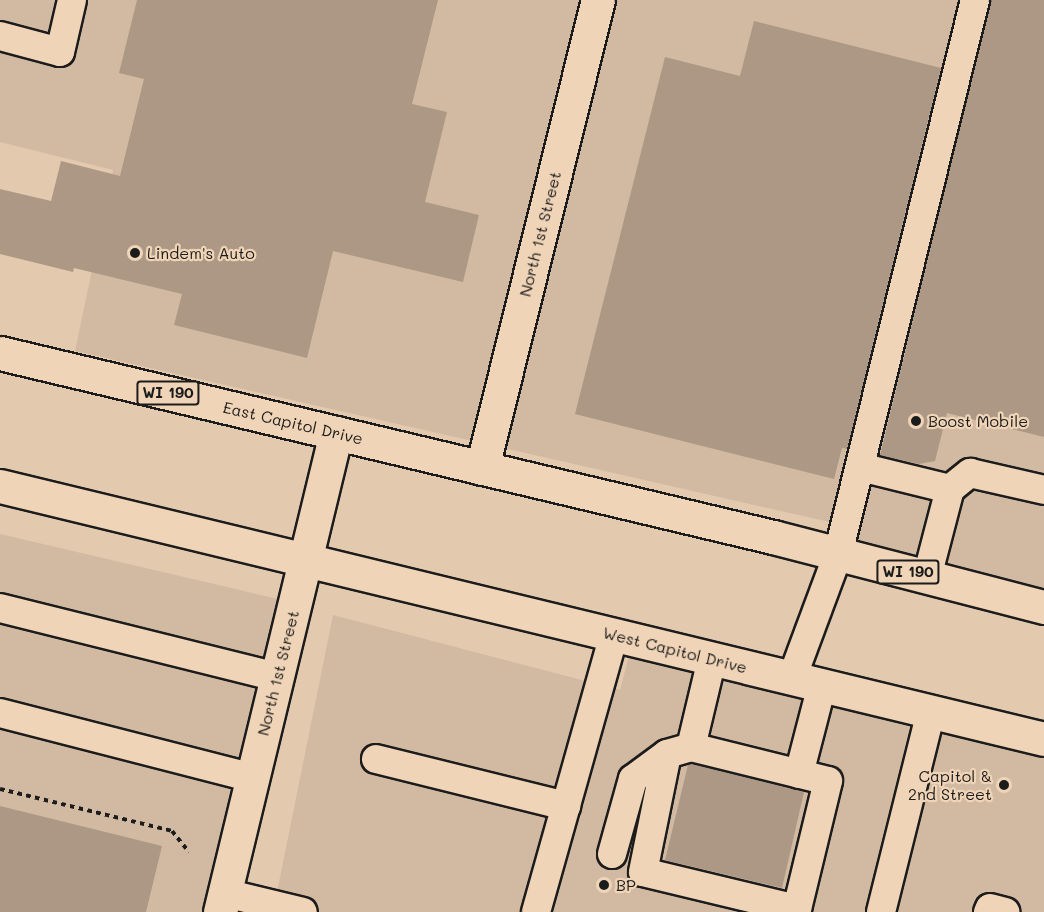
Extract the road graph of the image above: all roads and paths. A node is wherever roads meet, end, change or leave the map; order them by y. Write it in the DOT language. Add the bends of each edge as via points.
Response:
graph roads {
  1 [pos="72,0"];
  2 [pos="598,0"];
  3 [pos="975,0"];
  4 [pos="0,36"];
  5 [pos="0,352"];
  6 [pos="336,433"];
  7 [pos="860,467"];
  8 [pos="482,468"];
  9 [pos="0,486"];
  10 [pos="950,489"];
  11 [pos="1044,490"];
  12 [pos="838,554"];
  13 [pos="306,560"];
  14 [pos="927,577"];
  15 [pos="1044,607"];
  16 [pos="0,608"];
  17 [pos="614,635"];
  18 [pos="712,659"];
  19 [pos="277,677"];
  20 [pos="807,682"];
  21 [pos="931,711"];
  22 [pos="0,713"];
  23 [pos="1044,739"];
  24 [pos="679,751"];
  25 [pos="376,759"];
  26 [pos="799,774"];
  27 [pos="253,778"];
  28 [pos="0,789"];
  29 [pos="566,806"];
  30 [pos="612,854"];
  31 [pos="223,903"];
  32 [pos="798,911"];
  33 [pos="303,912"];
  34 [pos="536,912"];
  35 [pos="881,912"];
  36 [pos="988,912"];
  37 [pos="1005,912"];
  1 -- 4 [label="lane" via="60,52"];
  2 -- 8 [label="main road, North 1st Street"];
  3 -- 7 [label="lane"];
  5 -- 6 [label="main road, East Capitol Drive / WI 190"];
  6 -- 8 [label="main road, East Capitol Drive / WI 190"];
  6 -- 13 [label="main road, North 1st Street"];
  7 -- 10 [label="lane"];
  7 -- 12 [label="lane"];
  8 -- 12 [label="main road, WI 190"];
  9 -- 13 [label="main road"];
  10 -- 11 [label="lane" via="970,473"];
  10 -- 14 [label="lane"];
  12 -- 14 [label="main road, WI 190"];
  12 -- 20 [label="lane"];
  13 -- 17 [label="main road, West Capitol Drive"];
  13 -- 19 [label="main road, North 1st Street"];
  14 -- 15 [label="main road, WI 190"];
  16 -- 19 [label="lane"];
  17 -- 18 [label="main road, West Capitol Drive"];
  17 -- 29 [label="lane"];
  18 -- 20 [label="main road, West Capitol Drive"];
  18 -- 24 [label="lane"];
  19 -- 27 [label="main road, North 1st Street"];
  20 -- 21 [label="main road, West Capitol Drive"];
  20 -- 26 [label="lane"];
  21 -- 23 [label="main road, West Capitol Drive"];
  21 -- 35 [label="lane"];
  22 -- 27 [label="lane"];
  24 -- 26 [label="lane" via="758,771"];
  24 -- 30 [label="lane" via="633,779"];
  24 -- 32 [label="lane" via="643,872 733,888"];
  25 -- 29 [label="lane"];
  26 -- 32 [label="lane" via="828,781"];
  27 -- 31 [label="main road, North 1st Street"];
  28 -- 31 [label="path" via="172,831"];
  29 -- 34 [label="lane"];
  31 -- 33 [label="lane"];
  36 -- 37 [label="lane" via="990,908"];
}
